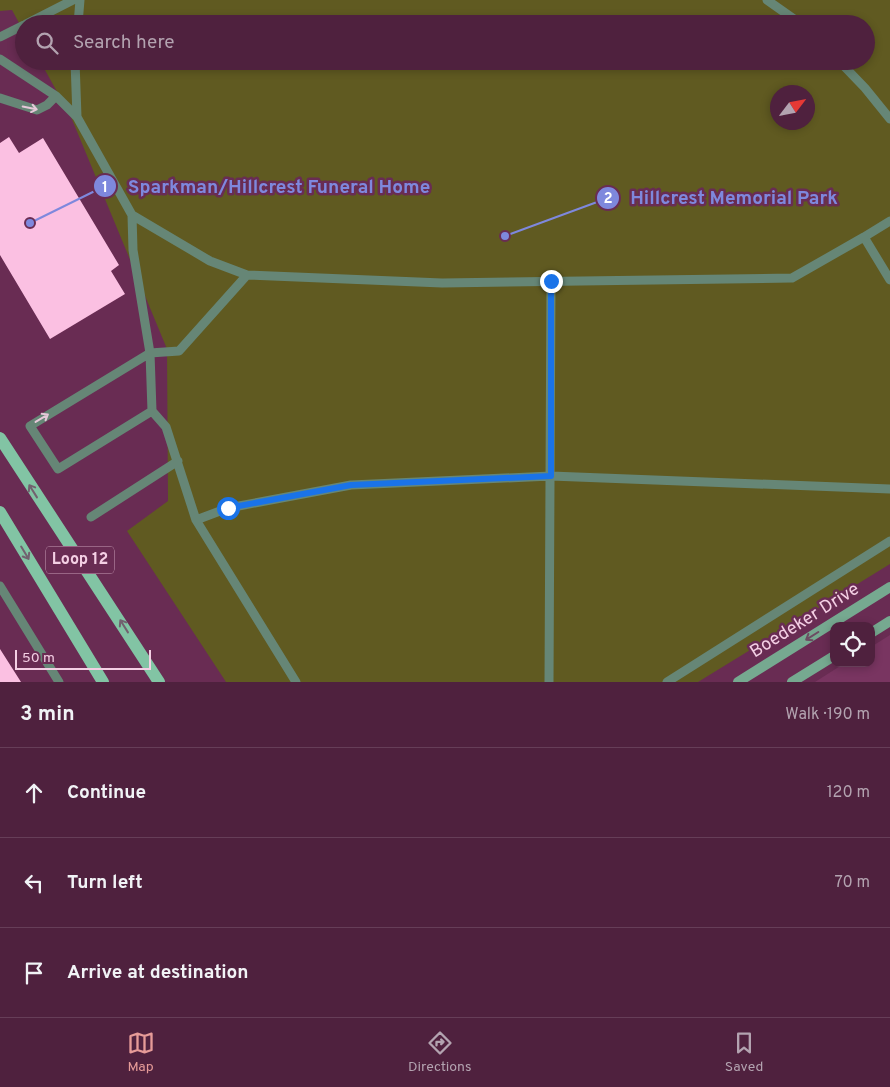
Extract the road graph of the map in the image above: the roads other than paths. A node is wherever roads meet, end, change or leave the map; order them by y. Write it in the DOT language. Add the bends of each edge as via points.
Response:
graph roads {
  1 [pos="72,0"];
  2 [pos="80,0"];
  3 [pos="767,0"];
  4 [pos="43,15"];
  5 [pos="79,15"];
  6 [pos="788,15"];
  7 [pos="15,29"];
  8 [pos="0,37"];
  9 [pos="0,59"];
  10 [pos="15,69"];
  11 [pos="17,70"];
  12 [pos="75,70"];
  13 [pos="848,70"];
  14 [pos="56,96"];
  15 [pos="0,98"];
  16 [pos="77,117"];
  17 [pos="890,119"];
  18 [pos="132,215"];
  19 [pos="890,221"];
  20 [pos="864,237"];
  21 [pos="247,275"];
  22 [pos="890,280"];
  23 [pos="551,281"];
  24 [pos="150,353"];
  25 [pos="152,411"];
  26 [pos="0,438"];
  27 [pos="178,461"];
  28 [pos="551,476"];
  29 [pos="890,489"];
  30 [pos="0,512"];
  31 [pos="91,517"];
  32 [pos="196,520"];
  33 [pos="4,528"];
  34 [pos="890,541"];
  35 [pos="0,586"];
  36 [pos="890,587"];
  37 [pos="890,621"];
  38 [pos="875,630"];
  39 [pos="830,658"];
  40 [pos="740,681"];
  41 [pos="59,682"];
  42 [pos="103,682"];
  43 [pos="159,682"];
  44 [pos="296,682"];
  45 [pos="549,682"];
  46 [pos="667,682"];
  47 [pos="792,682"];
  1 -- 4 [label="lane"];
  2 -- 5 [label="lane"];
  3 -- 6 [label="lane"];
  7 -- 8 [label="lane"];
  9 -- 10 [label="lane"];
  11 -- 14 [label="lane"];
  12 -- 16 [label="lane"];
  13 -- 17 [label="lane"];
  15 -- 14 [label="lane, one-way" via="37,110"];
  14 -- 16 [label="lane"];
  16 -- 18 [label="lane"];
  18 -- 21 [label="lane" via="210,261"];
  18 -- 24 [label="lane" via="133,250"];
  19 -- 20 [label="lane"];
  20 -- 22 [label="lane"];
  20 -- 23 [label="lane" via="792,278"];
  21 -- 23 [label="lane" via="442,283"];
  21 -- 24 [label="lane" via="179,351"];
  23 -- 28 [label="lane"];
  24 -- 25 [label="lane"];
  25 -- 24 [label="lane, one-way" via="58,469 30,426"];
  25 -- 27 [label="lane" via="166,427"];
  43 -- 26 [label="main road, Loop 12, one-way"];
  27 -- 31 [label="lane"];
  27 -- 32 [label="lane"];
  28 -- 29 [label="lane"];
  28 -- 32 [label="lane" via="351,485 228,508"];
  28 -- 45 [label="lane"];
  30 -- 33 [label="main road, Loop 12"];
  32 -- 44 [label="lane"];
  33 -- 42 [label="main road, Loop 12, one-way"];
  34 -- 46 [label="lane"];
  35 -- 41 [label="lane"];
  36 -- 40 [label="main road, Boedeker Drive, one-way"];
  37 -- 38 [label="main road"];
  39 -- 47 [label="main road"];
}
